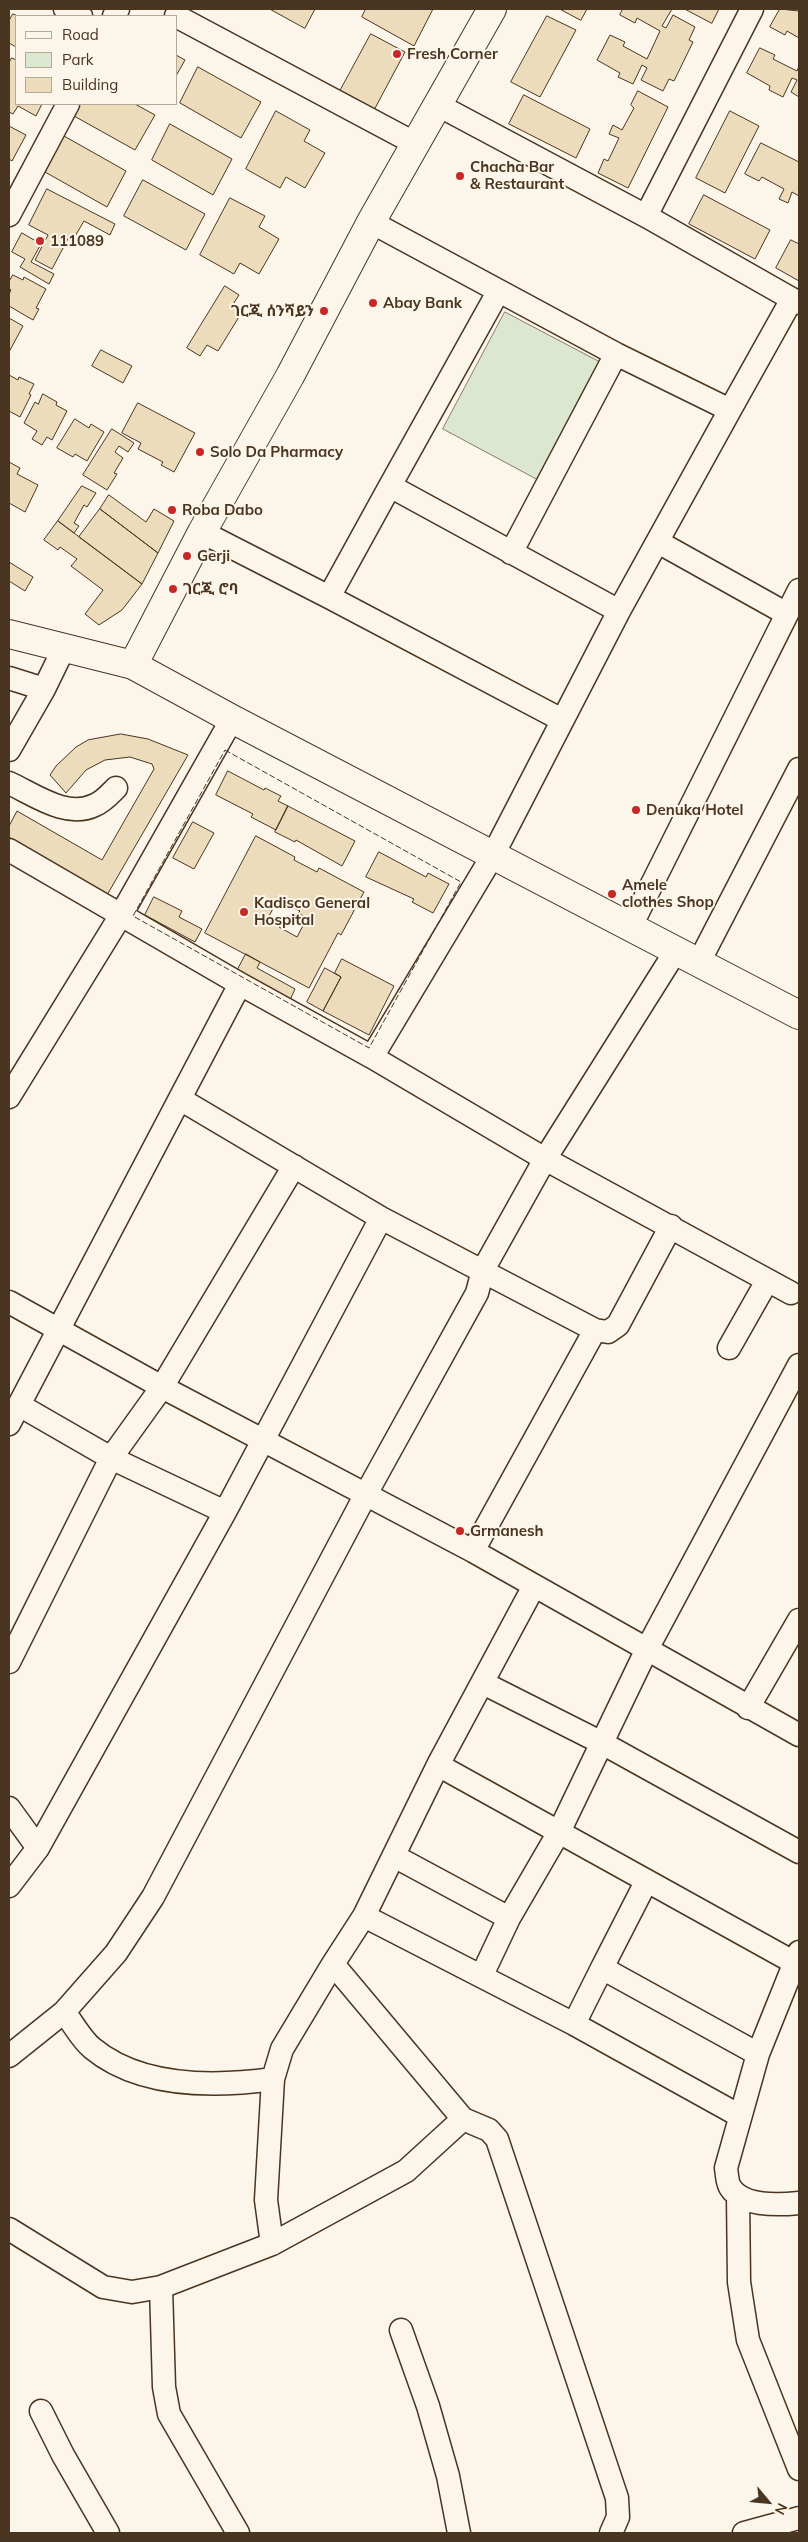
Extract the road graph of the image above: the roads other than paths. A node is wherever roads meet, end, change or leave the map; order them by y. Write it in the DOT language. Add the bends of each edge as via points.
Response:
graph roads {
  1 [pos="65,9"];
  2 [pos="162,9"];
  3 [pos="492,9"];
  4 [pos="752,9"];
  5 [pos="79,15"];
  6 [pos="174,15"];
  7 [pos="178,17"];
  8 [pos="67,105"];
  9 [pos="438,105"];
  10 [pos="416,144"];
  11 [pos="16,186"];
  12 [pos="9,214"];
  13 [pos="646,216"];
  14 [pos="372,222"];
  15 [pos="498,292"];
  16 [pos="795,301"];
  17 [pos="616,354"];
  18 [pos="730,410"];
  19 [pos="390,486"];
  20 [pos="202,532"];
  21 [pos="658,542"];
  22 [pos="511,553"];
  23 [pos="799,593"];
  24 [pos="329,596"];
  25 [pos="619,611"];
  26 [pos="787,614"];
  27 [pos="9,634"];
  28 [pos="64,648"];
  29 [pos="133,665"];
  30 [pos="9,678"];
  31 [pos="44,689"];
  32 [pos="232,719"];
  33 [pos="562,720"];
  34 [pos="9,750"];
  35 [pos="799,769"];
  36 [pos="9,783"];
  37 [pos="116,788"];
  38 [pos="9,850"];
  39 [pos="493,856"];
  40 [pos="121,915"];
  41 [pos="631,926"];
  42 [pos="688,955"];
  43 [pos="240,984"];
  44 [pos="799,1014"];
  45 [pos="372,1056"];
  46 [pos="9,1097"];
  47 [pos="180,1099"];
  48 [pos="545,1159"];
  49 [pos="294,1166"];
  50 [pos="381,1218"];
  51 [pos="671,1226"];
  52 [pos="483,1270"];
  53 [pos="767,1281"];
  54 [pos="797,1289"];
  55 [pos="9,1302"];
  56 [pos="59,1328"];
  57 [pos="595,1330"];
  58 [pos="729,1348"];
  59 [pos="799,1365"];
  60 [pos="162,1387"];
  61 [pos="14,1415"];
  62 [pos="263,1438"];
  63 [pos="111,1458"];
  64 [pos="366,1494"];
  65 [pos="225,1512"];
  66 [pos="473,1551"];
  67 [pos="534,1586"];
  68 [pos="799,1620"];
  69 [pos="647,1649"];
  70 [pos="9,1662"];
  71 [pos="483,1683"];
  72 [pos="748,1708"];
  73 [pos="799,1736"];
  74 [pos="602,1743"];
  75 [pos="438,1765"];
  76 [pos="9,1808"];
  77 [pos="559,1832"];
  78 [pos="38,1848"];
  79 [pos="799,1852"];
  80 [pos="394,1856"];
  81 [pos="646,1882"];
  82 [pos="9,1886"];
  83 [pos="364,1916"];
  84 [pos="509,1918"];
  85 [pos="797,1957"];
  86 [pos="333,1964"];
  87 [pos="602,1968"];
  88 [pos="482,1975"];
  89 [pos="64,2012"];
  90 [pos="574,2024"];
  91 [pos="758,2054"];
  92 [pos="9,2056"];
  93 [pos="273,2079"];
  94 [pos="740,2116"];
  95 [pos="463,2119"];
  96 [pos="738,2196"];
  97 [pos="799,2203"];
  98 [pos="9,2230"];
  99 [pos="272,2244"];
  100 [pos="161,2287"];
  101 [pos="401,2330"];
  102 [pos="42,2411"];
  103 [pos="799,2469"];
  104 [pos="799,2518"];
  105 [pos="108,2533"];
  106 [pos="238,2533"];
  107 [pos="458,2533"];
  108 [pos="611,2533"];
  109 [pos="744,2533"];
  1 -- 5 [label="street"];
  2 -- 6 [label="street"];
  3 -- 9 [label="main road"];
  4 -- 13 [label="street"];
  7 -- 10 [label="street"];
  8 -- 11 [label="street"];
  9 -- 10 [label="main road"];
  9 -- 13 [label="street"];
  10 -- 14 [label="main road"];
  11 -- 12 [label="street"];
  13 -- 16 [label="street"];
  14 -- 15 [label="street"];
  14 -- 20 [label="main road"];
  15 -- 17 [label="street"];
  15 -- 19 [label="street"];
  16 -- 18 [label="street"];
  17 -- 18 [label="street"];
  17 -- 22 [label="street"];
  18 -- 21 [label="street"];
  19 -- 22 [label="street"];
  19 -- 24 [label="street"];
  20 -- 24 [label="street"];
  20 -- 29 [label="main road"];
  21 -- 25 [label="street"];
  21 -- 26 [label="street"];
  22 -- 25 [label="street"];
  23 -- 26 [label="street"];
  24 -- 33 [label="street"];
  25 -- 33 [label="street"];
  26 -- 41 [label="street"];
  27 -- 28 [label="main road"];
  28 -- 29 [label="main road"];
  28 -- 31 [label="street"];
  29 -- 32 [label="main road"];
  30 -- 31 [label="street"];
  31 -- 34 [label="street"];
  32 -- 39 [label="main road"];
  32 -- 40 [label="street"];
  33 -- 39 [label="street"];
  35 -- 42 [label="street"];
  36 -- 37 [label="street" via="62,808 82,810 97,805"];
  38 -- 40 [label="street"];
  39 -- 41 [label="main road"];
  39 -- 45 [label="street"];
  40 -- 43 [label="street"];
  40 -- 46 [label="street"];
  41 -- 42 [label="main road"];
  42 -- 44 [label="main road"];
  42 -- 48 [label="street"];
  43 -- 45 [label="street"];
  43 -- 47 [label="street"];
  45 -- 48 [label="street"];
  47 -- 49 [label="street"];
  47 -- 56 [label="street"];
  48 -- 51 [label="street"];
  48 -- 52 [label="street"];
  49 -- 50 [label="street"];
  49 -- 60 [label="street"];
  50 -- 52 [label="street"];
  50 -- 62 [label="street"];
  51 -- 53 [label="street"];
  51 -- 57 [label="street" via="618,1325 608,1332"];
  52 -- 57 [label="street"];
  52 -- 64 [label="street" via="477,1293"];
  53 -- 54 [label="street"];
  53 -- 58 [label="street"];
  55 -- 56 [label="street"];
  56 -- 60 [label="street"];
  56 -- 61 [label="street"];
  57 -- 66 [label="street"];
  59 -- 69 [label="street"];
  60 -- 62 [label="street"];
  60 -- 63 [label="street"];
  61 -- 63 [label="street"];
  62 -- 64 [label="street"];
  62 -- 65 [label="street"];
  63 -- 65 [label="street"];
  63 -- 70 [label="street"];
  64 -- 66 [label="street"];
  64 -- 89 [label="street" via="153,1896 116,1953"];
  65 -- 78 [label="street"];
  66 -- 67 [label="street"];
  67 -- 69 [label="street"];
  67 -- 71 [label="street"];
  68 -- 72 [label="street"];
  69 -- 72 [label="street"];
  69 -- 74 [label="street"];
  71 -- 74 [label="street"];
  71 -- 75 [label="street"];
  72 -- 73 [label="street"];
  74 -- 77 [label="street"];
  74 -- 79 [label="street"];
  75 -- 77 [label="street"];
  75 -- 80 [label="street"];
  76 -- 78 [label="street"];
  77 -- 81 [label="street"];
  77 -- 84 [label="street"];
  78 -- 82 [label="street"];
  80 -- 83 [label="street"];
  80 -- 84 [label="street"];
  81 -- 85 [label="street"];
  81 -- 87 [label="street"];
  83 -- 86 [label="street"];
  83 -- 88 [label="street"];
  84 -- 88 [label="street"];
  85 -- 91 [label="street"];
  86 -- 93 [label="street" via="282,2049"];
  86 -- 95 [label="street"];
  87 -- 90 [label="street"];
  87 -- 91 [label="street"];
  88 -- 90 [label="street"];
  89 -- 92 [label="street"];
  89 -- 93 [label="street" via="92,2047 132,2070 168,2080 237,2084"];
  90 -- 94 [label="street"];
  91 -- 94 [label="street"];
  93 -- 99 [label="street" via="266,2200"];
  94 -- 96 [label="street" via="726,2168 729,2186"];
  95 -- 99 [label="street" via="406,2171"];
  95 -- 108 [label="street" via="489,2130 497,2139 617,2498 618,2517"];
  96 -- 97 [label="street" via="771,2206"];
  96 -- 103 [label="street" via="739,2282 748,2340"];
  98 -- 100 [label="street" via="103,2287 132,2292"];
  99 -- 100 [label="street"];
  100 -- 106 [label="street" via="164,2387 169,2414"];
  101 -- 107 [label="street" via="448,2476"];
  102 -- 105 [label="street"];
  104 -- 109 [label="street"];
}
